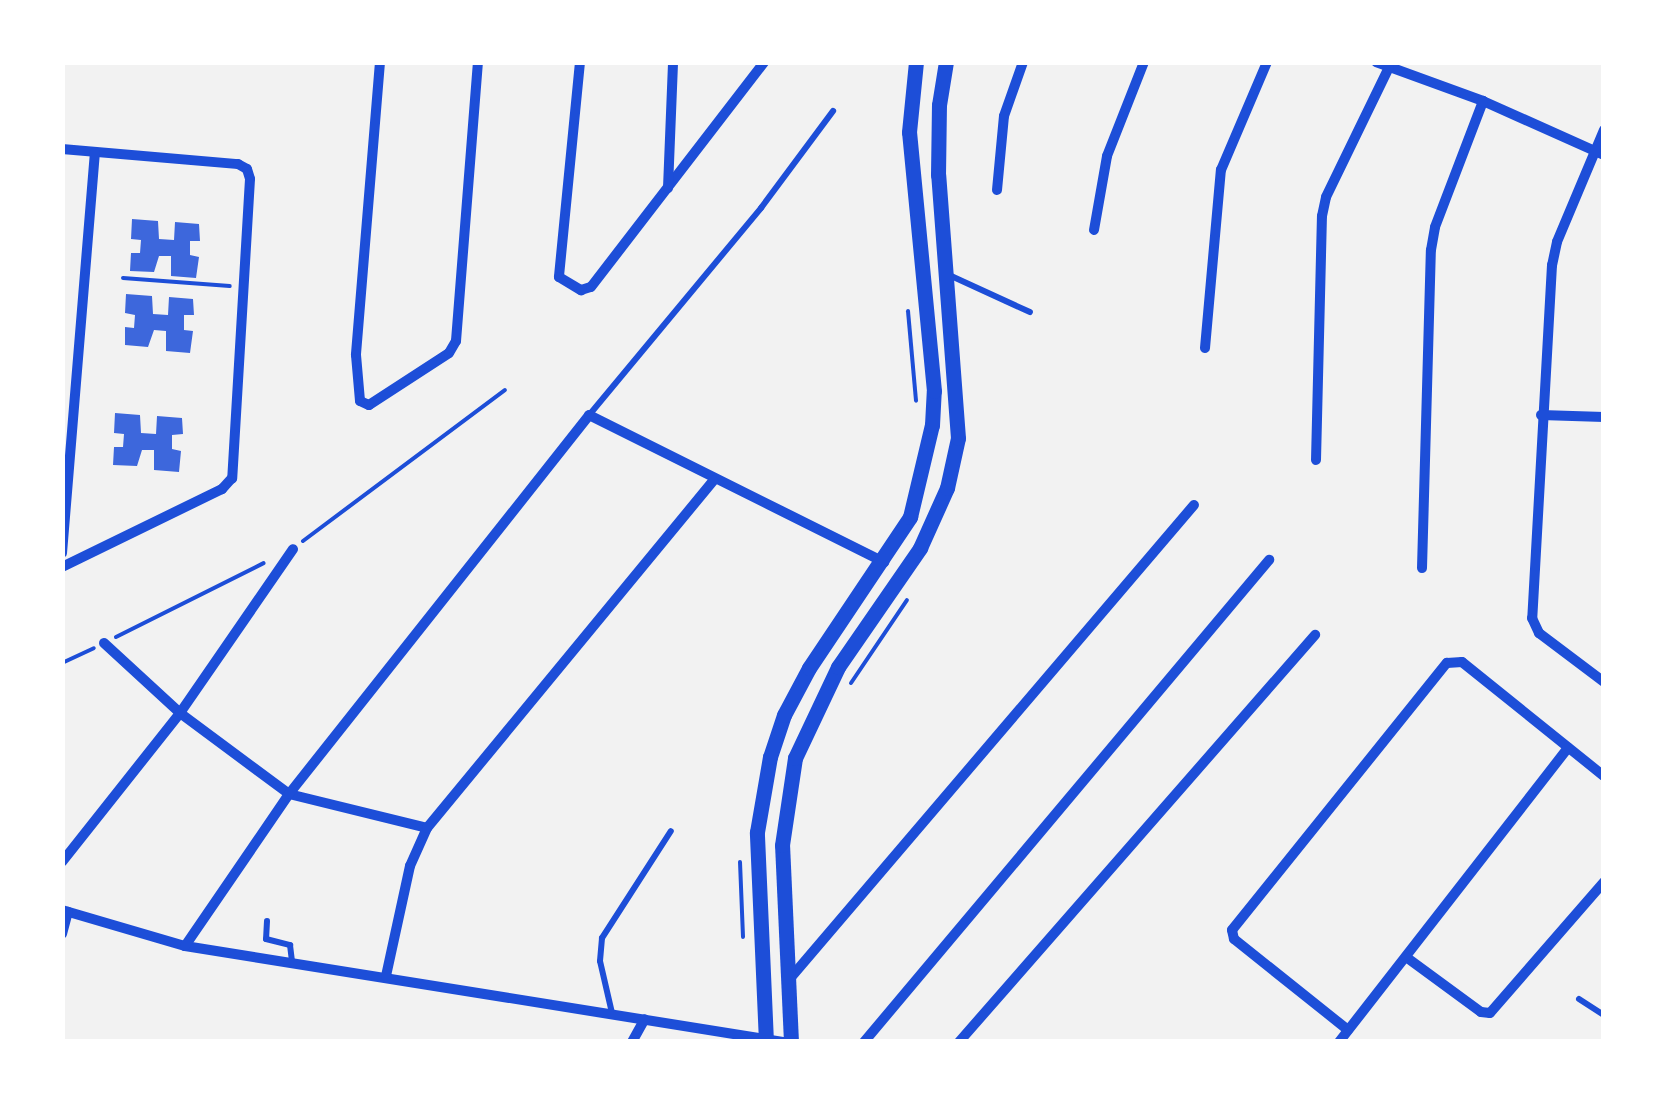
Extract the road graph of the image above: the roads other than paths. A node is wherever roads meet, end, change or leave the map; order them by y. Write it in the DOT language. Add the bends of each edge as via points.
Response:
graph roads {
  1 [pos="380,62"];
  2 [pos="478,62"];
  3 [pos="580,62"];
  4 [pos="673,62"];
  5 [pos="764,62"];
  6 [pos="916,62"];
  7 [pos="946,62"];
  8 [pos="1024,62"];
  9 [pos="1144,62"];
  10 [pos="1267,62"];
  11 [pos="1376,62"];
  12 [pos="1389,66"];
  13 [pos="1483,101"];
  14 [pos="832,111"];
  15 [pos="1604,130"];
  16 [pos="62,149"];
  17 [pos="94,152"];
  18 [pos="1600,154"];
  19 [pos="668,189"];
  20 [pos="997,190"];
  21 [pos="1094,230"];
  22 [pos="945,273"];
  23 [pos="1030,312"];
  24 [pos="1205,348"];
  25 [pos="589,415"];
  26 [pos="1541,415"];
  27 [pos="1604,416"];
  28 [pos="1316,460"];
  29 [pos="714,481"];
  30 [pos="1194,505"];
  31 [pos="910,517"];
  32 [pos="932,524"];
  33 [pos="293,549"];
  34 [pos="62,553"];
  35 [pos="1269,560"];
  36 [pos="884,562"];
  37 [pos="62,567"];
  38 [pos="1422,568"];
  39 [pos="1314,635"];
  40 [pos="104,643"];
  41 [pos="1604,682"];
  42 [pos="180,713"];
  43 [pos="1568,748"];
  44 [pos="1604,776"];
  45 [pos="288,794"];
  46 [pos="428,828"];
  47 [pos="671,831"];
  48 [pos="62,862"];
  49 [pos="1604,882"];
  50 [pos="65,911"];
  51 [pos="267,921"];
  52 [pos="62,934"];
  53 [pos="185,946"];
  54 [pos="1406,957"];
  55 [pos="292,962"];
  56 [pos="386,976"];
  57 [pos="786,983"];
  58 [pos="1579,998"];
  59 [pos="612,1013"];
  60 [pos="1604,1015"];
  61 [pos="645,1019"];
  62 [pos="1348,1030"];
  63 [pos="633,1040"];
  64 [pos="766,1040"];
  65 [pos="787,1042"];
  66 [pos="864,1042"];
  67 [pos="959,1042"];
  68 [pos="1338,1042"];
  1 -- 2 [label="street" via="356,355 360,401 368,405 456,341"];
  3 -- 19 [label="street" via="559,277 581,290 591,287"];
  4 -- 19 [label="street"];
  5 -- 19 [label="street"];
  6 -- 31 [label="main road" via="909,132 934,391 926,467"];
  7 -- 22 [label="main road" via="938,174"];
  8 -- 20 [label="street" via="1004,116"];
  9 -- 21 [label="street" via="1108,156"];
  10 -- 24 [label="street" via="1221,170"];
  11 -- 12 [label="street"];
  12 -- 13 [label="street"];
  12 -- 28 [label="street" via="1322,216"];
  13 -- 18 [label="street"];
  13 -- 38 [label="street" via="1430,250"];
  14 -- 25 [label="lane" via="761,208"];
  15 -- 18 [label="street"];
  16 -- 17 [label="street"];
  17 -- 34 [label="street"];
  17 -- 37 [label="street" via="247,169 228,484"];
  18 -- 26 [label="street" via="1557,242"];
  22 -- 23 [label="lane"];
  22 -- 32 [label="main road" via="958,438"];
  25 -- 29 [label="street"];
  25 -- 45 [label="street"];
  26 -- 27 [label="street"];
  26 -- 41 [label="street" via="1532,618 1539,633"];
  29 -- 36 [label="street"];
  29 -- 46 [label="street"];
  30 -- 57 [label="street"];
  31 -- 32 [label="main road"];
  31 -- 36 [label="main road"];
  32 -- 57 [label="main road" via="838,667 795,758 782,846"];
  33 -- 42 [label="street"];
  35 -- 66 [label="street"];
  36 -- 64 [label="main road" via="809,668 784,715 765,774 757,846"];
  39 -- 67 [label="street"];
  40 -- 42 [label="street"];
  42 -- 45 [label="street"];
  42 -- 48 [label="street"];
  43 -- 44 [label="street"];
  43 -- 54 [label="street"];
  43 -- 62 [label="street" via="1462,662 1446,663 1236,921 1234,939"];
  45 -- 46 [label="street"];
  45 -- 53 [label="street"];
  46 -- 56 [label="street" via="410,866"];
  47 -- 59 [label="lane" via="602,938 600,961"];
  49 -- 54 [label="street" via="1490,1013"];
  50 -- 52 [label="street"];
  50 -- 53 [label="street"];
  51 -- 55 [label="lane" via="266,939 291,946"];
  53 -- 55 [label="street"];
  54 -- 62 [label="street"];
  55 -- 56 [label="street"];
  56 -- 59 [label="street"];
  57 -- 65 [label="main road"];
  58 -- 60 [label="lane"];
  59 -- 61 [label="street"];
  61 -- 63 [label="street"];
  61 -- 64 [label="street"];
  62 -- 68 [label="street"];
  64 -- 65 [label="street"];
}
